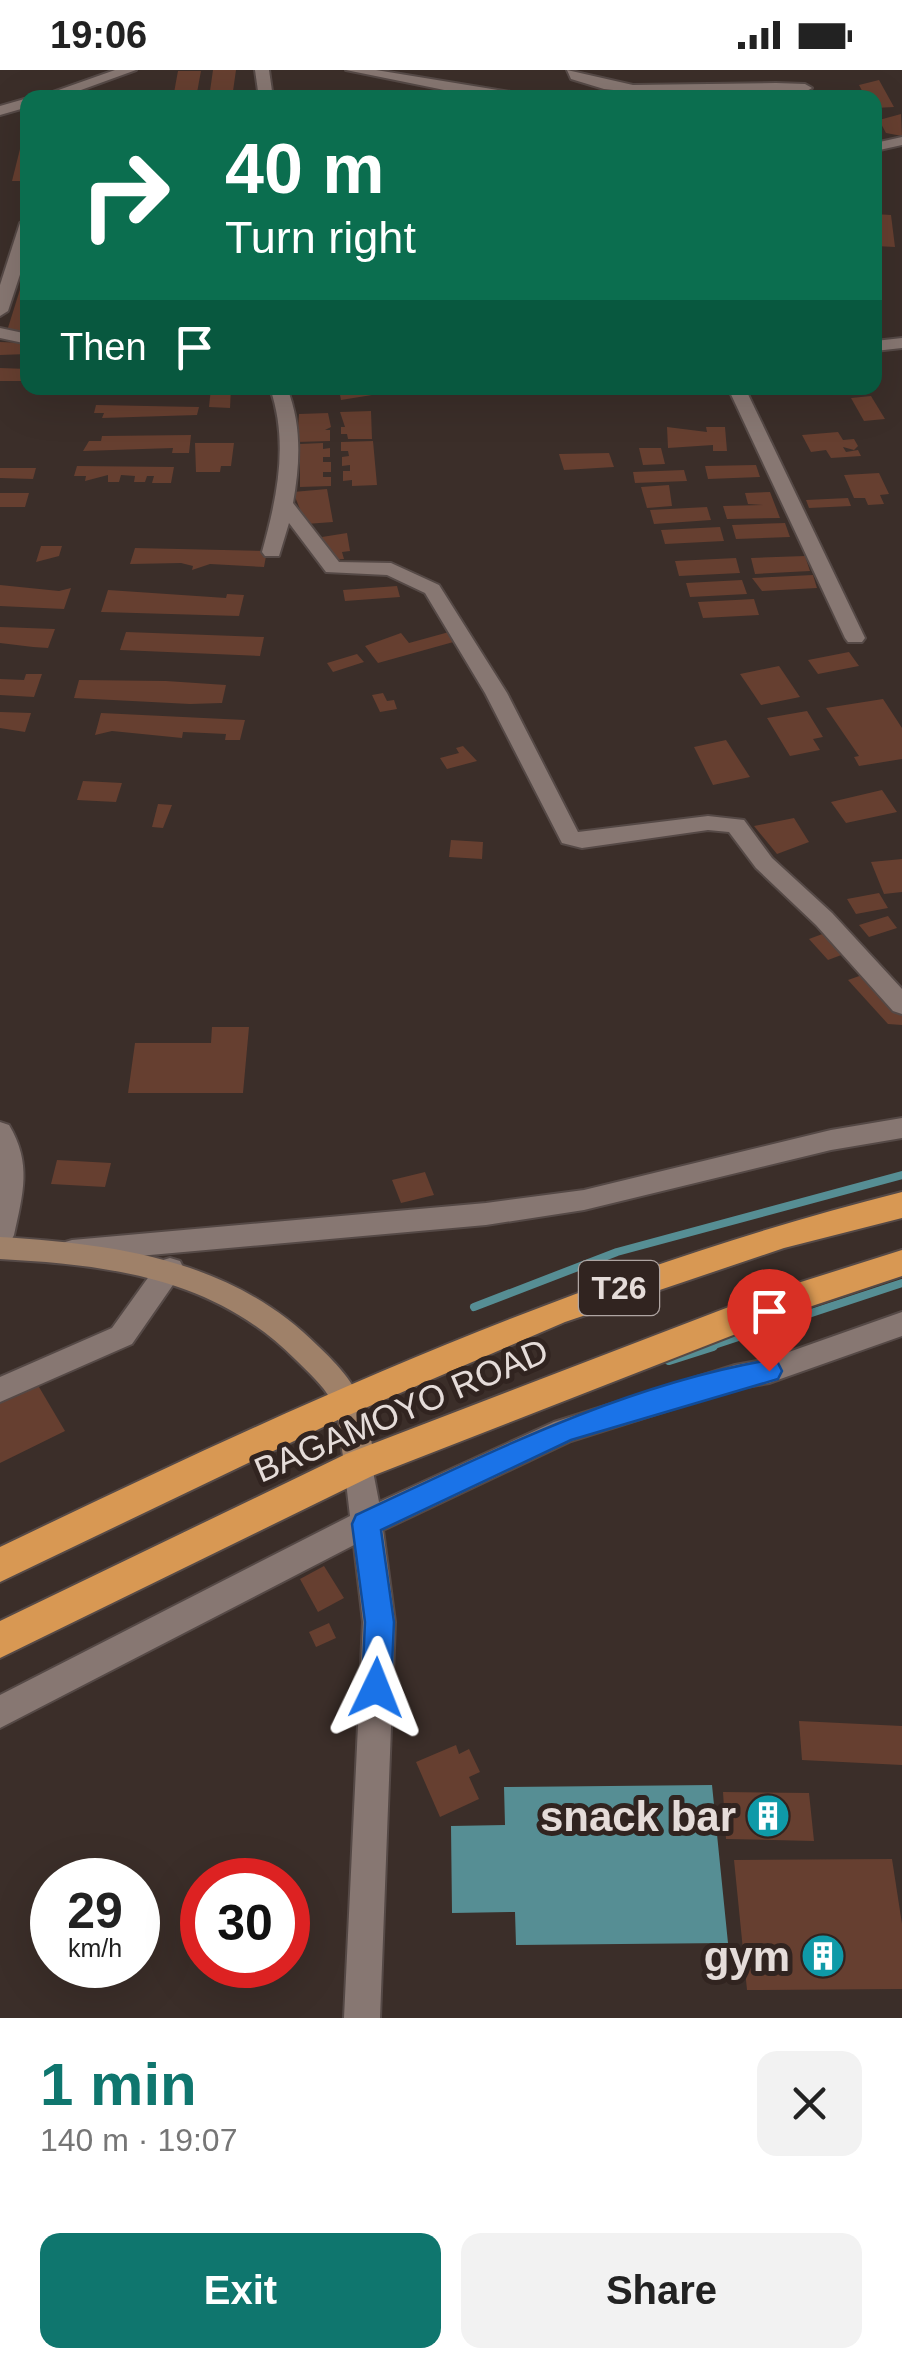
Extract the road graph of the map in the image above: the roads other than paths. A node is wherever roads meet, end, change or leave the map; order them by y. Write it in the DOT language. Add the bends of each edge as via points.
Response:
graph roads {
  1 [pos="129,70"];
  2 [pos="354,70"];
  3 [pos="574,70"];
  4 [pos="68,90"];
  5 [pos="468,90"];
  6 [pos="638,90"];
  7 [pos="675,90"];
  8 [pos="786,90"];
  9 [pos="20,234"];
  10 [pos="0,311"];
  11 [pos="282,395"];
  12 [pos="739,395"];
  13 [pos="282,503"];
  14 [pos="272,552"];
  15 [pos="855,638"];
  16 [pos="902,1005"];
  17 [pos="902,1128"];
  18 [pos="0,1132"];
  19 [pos="902,1206"];
  20 [pos="0,1235"];
  21 [pos="0,1248"];
  22 [pos="67,1251"];
  23 [pos="902,1263"];
  24 [pos="170,1269"];
  25 [pos="902,1324"];
  26 [pos="0,1390"];
  27 [pos="345,1398"];
  28 [pos="358,1464"];
  29 [pos="366,1524"];
  30 [pos="0,1565"];
  31 [pos="0,1640"];
  32 [pos="0,1712"];
  33 [pos="362,2018"];
  1 -- 4 [label="street"];
  2 -- 5 [label="street"];
  3 -- 6 [label="street" via="591,81"];
  7 -- 8 [label="street" via="752,84"];
  9 -- 10 [label="street"];
  11 -- 13 [label="street" via="289,429"];
  12 -- 15 [label="street"];
  13 -- 14 [label="street"];
  13 -- 16 [label="street" via="333,568 391,569 432,589 496,693 570,838 708,822 736,825 764,864"];
  17 -- 22 [label="street" via="584,1200"];
  18 -- 20 [label="street" via="13,1168"];
  19 -- 27 [label="highway, BAGAMOYO ROAD / T26" via="760,1242 564,1306"];
  21 -- 22 [label="street"];
  22 -- 24 [label="street"];
  23 -- 28 [label="highway, BAGAMOYO ROAD / T26" via="772,1305"];
  24 -- 26 [label="street" via="122,1336"];
  24 -- 27 [label="street" via="274,1320"];
  25 -- 29 [label="street" via="564,1431"];
  27 -- 28 [label="street"];
  27 -- 30 [label="highway, BAGAMOYO ROAD / T26"];
  28 -- 29 [label="street"];
  28 -- 31 [label="highway, BAGAMOYO ROAD / T26"];
  29 -- 32 [label="street"];
  29 -- 33 [label="street" via="379,1622"];
}
